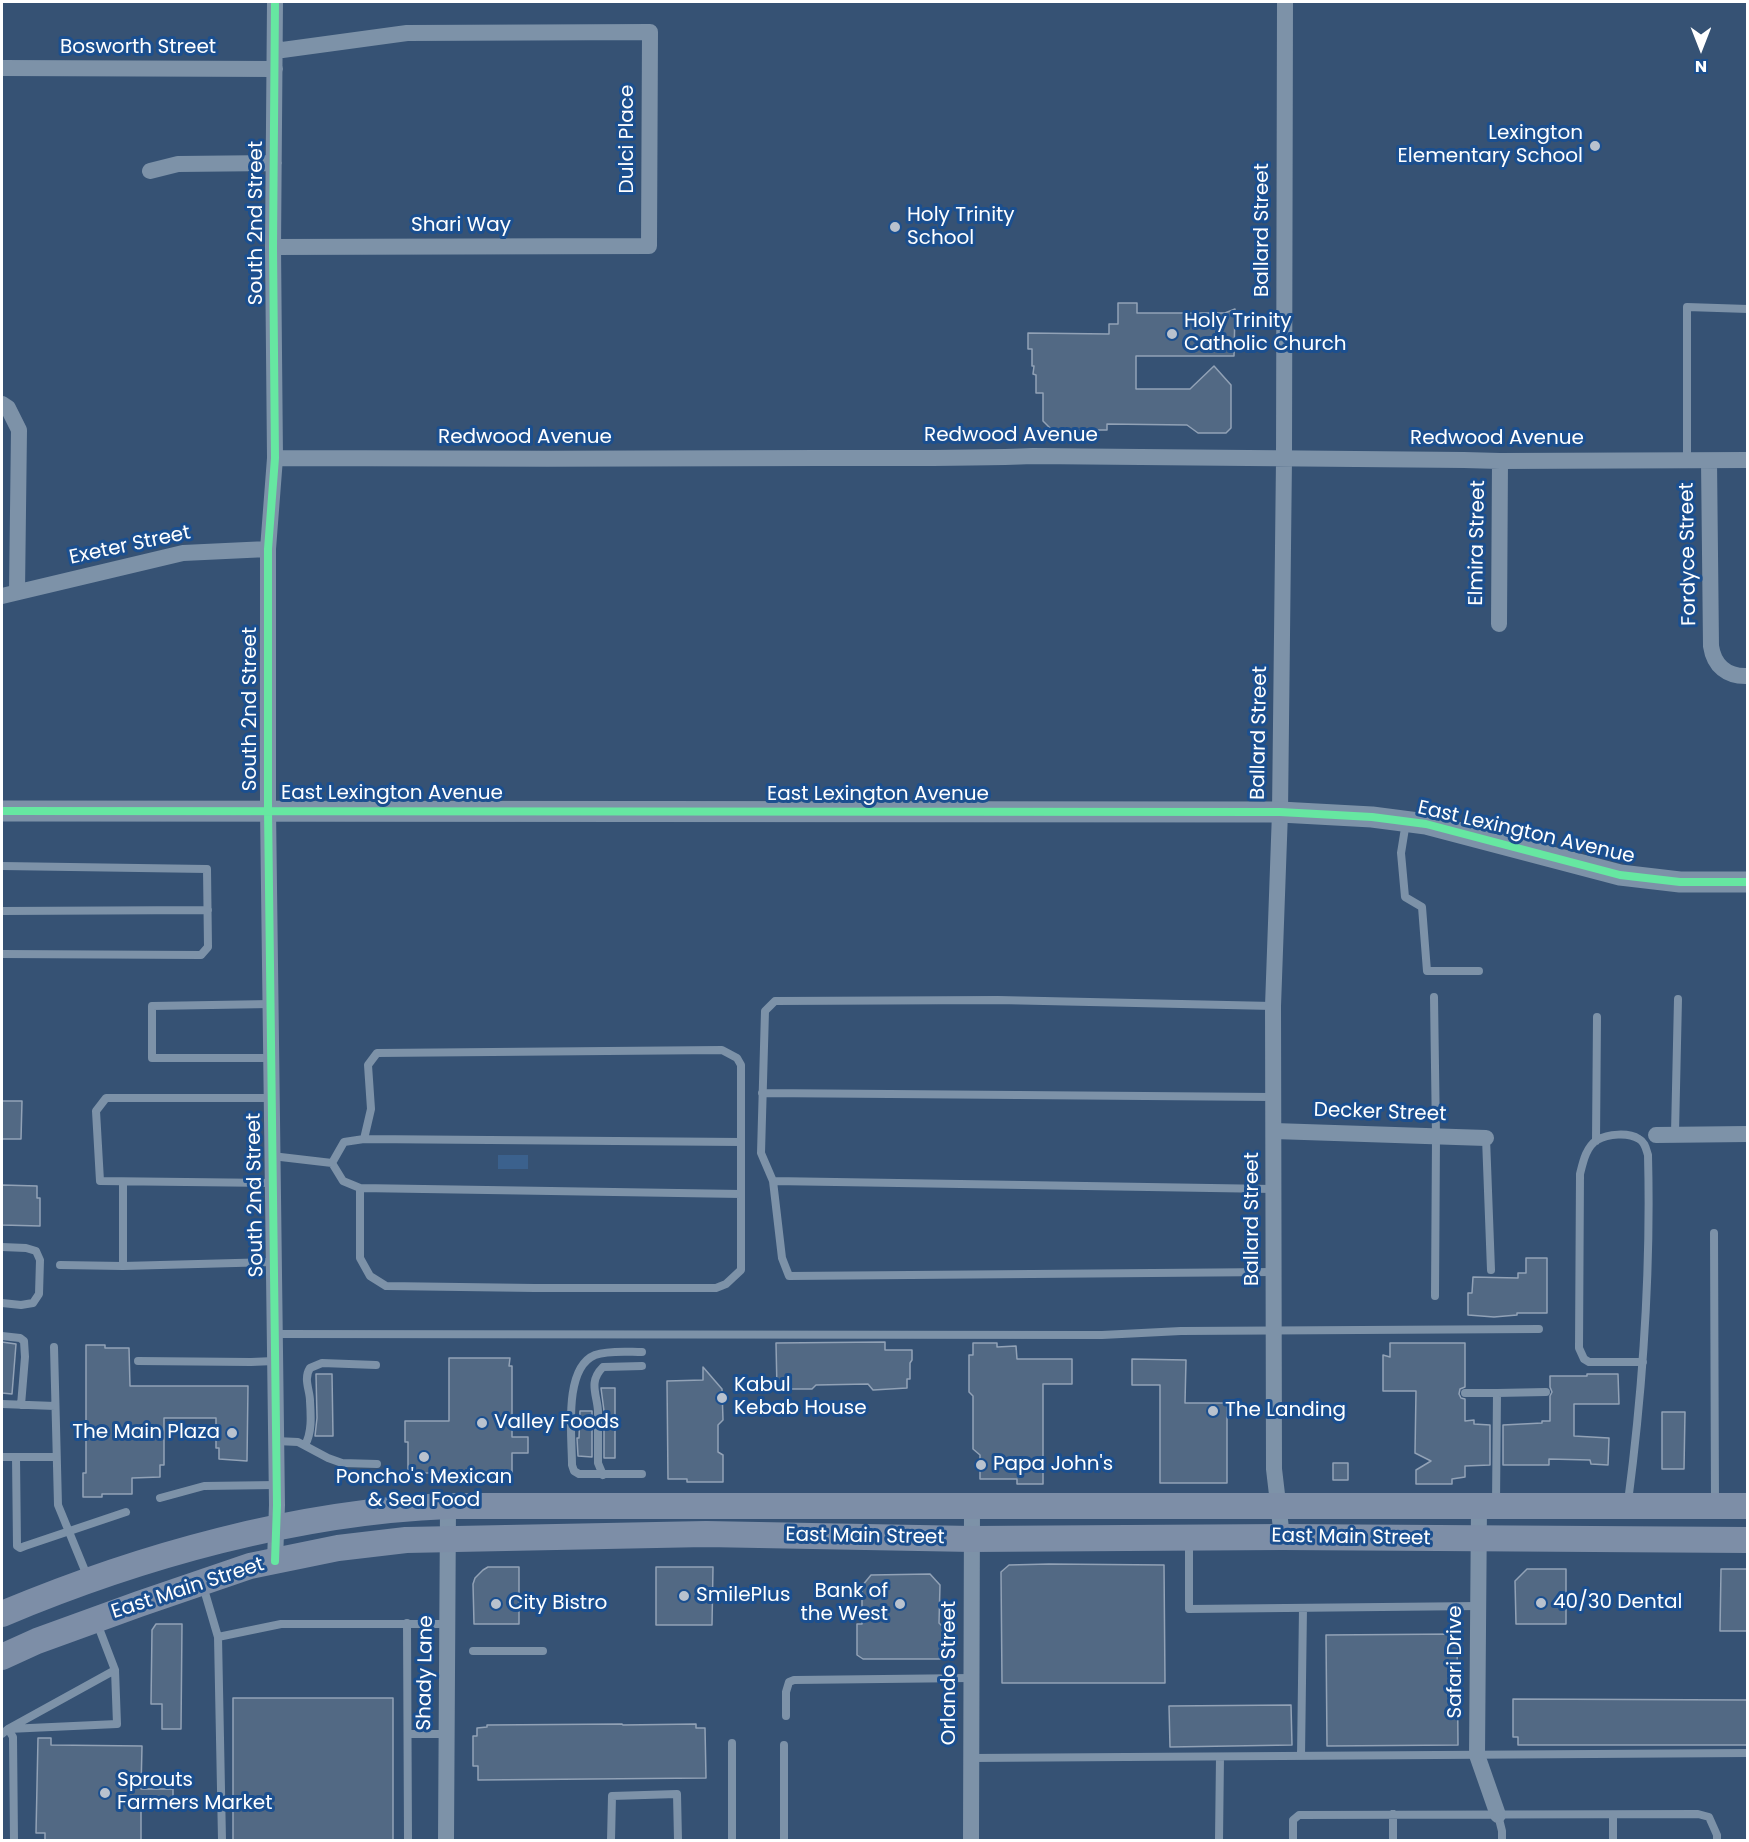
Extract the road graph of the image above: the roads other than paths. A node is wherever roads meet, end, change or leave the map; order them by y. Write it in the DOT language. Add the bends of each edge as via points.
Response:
graph roads {
  1 [pos="275,2"];
  2 [pos="1285,2"];
  3 [pos="275,51"];
  4 [pos="2,68"];
  5 [pos="275,69"];
  6 [pos="274,163"];
  7 [pos="150,171"];
  8 [pos="273,246"];
  9 [pos="649,246"];
  10 [pos="1748,309"];
  11 [pos="5,406"];
  12 [pos="275,458"];
  13 [pos="1284,459"];
  14 [pos="1687,460"];
  15 [pos="1748,460"];
  16 [pos="1500,461"];
  17 [pos="1709,461"];
  18 [pos="268,549"];
  19 [pos="9,594"];
  20 [pos="1499,624"];
  21 [pos="1748,676"];
  22 [pos="268,810"];
  23 [pos="2,811"];
  24 [pos="1280,812"];
  25 [pos="1406,821"];
  26 [pos="2,866"];
  27 [pos="1748,882"];
  28 [pos="207,910"];
  29 [pos="2,911"];
  30 [pos="2,954"];
  31 [pos="1479,971"];
  32 [pos="1434,997"];
  33 [pos="1678,999"];
  34 [pos="270,1004"];
  35 [pos="1273,1006"];
  36 [pos="1597,1017"];
  37 [pos="271,1058"];
  38 [pos="762,1093"];
  39 [pos="1273,1097"];
  40 [pos="272,1098"];
  41 [pos="1274,1131"];
  42 [pos="1675,1133"];
  43 [pos="1748,1134"];
  44 [pos="1656,1135"];
  45 [pos="1436,1136"];
  46 [pos="1485,1138"];
  47 [pos="364,1139"];
  48 [pos="1596,1141"];
  49 [pos="741,1142"];
  50 [pos="272,1156"];
  51 [pos="332,1163"];
  52 [pos="773,1180"];
  53 [pos="123,1182"];
  54 [pos="272,1183"];
  55 [pos="360,1188"];
  56 [pos="1273,1189"];
  57 [pos="741,1194"];
  58 [pos="1714,1233"];
  59 [pos="2,1247"];
  60 [pos="273,1262"];
  61 [pos="60,1265"];
  62 [pos="123,1266"];
  63 [pos="1491,1270"];
  64 [pos="1274,1272"];
  65 [pos="1435,1296"];
  66 [pos="2,1304"];
  67 [pos="1539,1329"];
  68 [pos="1274,1331"];
  69 [pos="274,1334"];
  70 [pos="2,1336"];
  71 [pos="54,1347"];
  72 [pos="642,1352"];
  73 [pos="138,1361"];
  74 [pos="274,1361"];
  75 [pos="1643,1362"];
  76 [pos="376,1365"];
  77 [pos="642,1366"];
  78 [pos="1546,1392"];
  79 [pos="1465,1393"];
  80 [pos="1497,1393"];
  81 [pos="2,1404"];
  82 [pos="21,1405"];
  83 [pos="55,1406"];
  84 [pos="276,1441"];
  85 [pos="305,1445"];
  86 [pos="2,1456"];
  87 [pos="16,1457"];
  88 [pos="56,1457"];
  89 [pos="377,1464"];
  90 [pos="642,1474"];
  91 [pos="603,1475"];
  92 [pos="276,1485"];
  93 [pos="160,1498"];
  94 [pos="1488,1505"];
  95 [pos="1628,1505"];
  96 [pos="448,1506"];
  97 [pos="642,1506"];
  98 [pos="972,1506"];
  99 [pos="1278,1506"];
  100 [pos="1715,1506"];
  101 [pos="1748,1506"];
  102 [pos="126,1512"];
  103 [pos="276,1528"];
  104 [pos="68,1532"];
  105 [pos="645,1535"];
  106 [pos="1282,1537"];
  107 [pos="1189,1538"];
  108 [pos="448,1539"];
  109 [pos="972,1539"];
  110 [pos="1479,1539"];
  111 [pos="1748,1540"];
  112 [pos="275,1561"];
  113 [pos="89,1581"];
  114 [pos="202,1582"];
  115 [pos="1478,1606"];
  116 [pos="1303,1608"];
  117 [pos="2,1614"];
  118 [pos="95,1620"];
  119 [pos="407,1623"];
  120 [pos="448,1624"];
  121 [pos="218,1637"];
  122 [pos="472,1651"];
  123 [pos="543,1651"];
  124 [pos="5,1656"];
  125 [pos="115,1670"];
  126 [pos="971,1678"];
  127 [pos="786,1716"];
  128 [pos="5,1731"];
  129 [pos="408,1734"];
  130 [pos="447,1734"];
  131 [pos="732,1743"];
  132 [pos="784,1745"];
  133 [pos="1748,1754"];
  134 [pos="1477,1755"];
  135 [pos="1301,1756"];
  136 [pos="1220,1757"];
  137 [pos="971,1758"];
  138 [pos="1393,1814"];
  139 [pos="1498,1815"];
  140 [pos="1613,1815"];
  141 [pos="14,1840"];
  142 [pos="222,1840"];
  143 [pos="408,1840"];
  144 [pos="446,1840"];
  145 [pos="611,1840"];
  146 [pos="678,1840"];
  147 [pos="732,1840"];
  148 [pos="784,1840"];
  149 [pos="971,1840"];
  150 [pos="1219,1840"];
  151 [pos="1293,1840"];
  152 [pos="1393,1840"];
  153 [pos="1502,1840"];
  154 [pos="1613,1840"];
  155 [pos="1717,1840"];
  1 -- 3 [label="street, South 2nd Street"];
  2 -- 13 [label="street, Ballard Street"];
  3 -- 5 [label="street, South 2nd Street"];
  3 -- 9 [label="street, Dulci Place" via="407,33 650,32"];
  4 -- 5 [label="street, Bosworth Street"];
  5 -- 6 [label="street, South 2nd Street"];
  6 -- 7 [label="street" via="178,164"];
  6 -- 8 [label="street, South 2nd Street"];
  8 -- 9 [label="street, Shari Way"];
  8 -- 12 [label="street, South 2nd Street"];
  10 -- 14 [label="lane" via="1687,307"];
  11 -- 19 [label="street" via="19,430"];
  12 -- 13 [label="street, Redwood Avenue"];
  12 -- 18 [label="street, South 2nd Street"];
  13 -- 16 [label="street, Redwood Avenue"];
  13 -- 24 [label="street, Ballard Street"];
  14 -- 16 [label="street, Redwood Avenue"];
  14 -- 17 [label="street, Redwood Avenue"];
  15 -- 17 [label="street, Redwood Avenue"];
  16 -- 20 [label="street, Elmira Street"];
  17 -- 21 [label="street, Fordyce Street" via="1713,658 1722,669"];
  18 -- 19 [label="street, Exeter Street" via="183,553"];
  18 -- 22 [label="street, South 2nd Street"];
  22 -- 23 [label="street, East Lexington Avenue"];
  22 -- 24 [label="street, East Lexington Avenue"];
  22 -- 34 [label="street, South 2nd Street"];
  24 -- 25 [label="street, East Lexington Avenue"];
  24 -- 35 [label="street, Ballard Street"];
  25 -- 27 [label="street, East Lexington Avenue" via="1620,875 1680,882"];
  25 -- 31 [label="lane" via="1401,853 1405,897 1422,907 1427,971"];
  26 -- 28 [label="lane" via="207,869"];
  28 -- 29 [label="lane"];
  28 -- 30 [label="lane" via="208,947 201,955"];
  32 -- 45 [label="lane"];
  33 -- 42 [label="lane"];
  34 -- 37 [label="street, South 2nd Street"];
  34 -- 37 [label="lane" via="152,1006 152,1058"];
  35 -- 38 [label="lane" via="998,1000 775,1001 765,1011"];
  35 -- 39 [label="street, Ballard Street"];
  36 -- 48 [label="lane"];
  37 -- 40 [label="street, South 2nd Street"];
  38 -- 39 [label="lane"];
  38 -- 52 [label="lane" via="761,1153"];
  39 -- 41 [label="street, Ballard Street"];
  40 -- 50 [label="street, South 2nd Street"];
  40 -- 53 [label="lane" via="105,1098 96,1111 100,1181"];
  41 -- 45 [label="street, Decker Street"];
  41 -- 56 [label="street, Ballard Street"];
  42 -- 43 [label="street"];
  42 -- 44 [label="street"];
  45 -- 46 [label="street, Decker Street"];
  45 -- 65 [label="lane"];
  46 -- 63 [label="lane"];
  47 -- 49 [label="lane"];
  47 -- 49 [label="lane" via="371,1109 368,1065 377,1053 722,1050 737,1058 741,1065"];
  47 -- 51 [label="lane" via="344,1142"];
  48 -- 75 [label="lane" via="1612,1135 1629,1135 1639,1138 1648,1155 1650,1220"];
  48 -- 75 [label="lane" via="1585,1156 1580,1174 1579,1348 1589,1362"];
  49 -- 57 [label="lane"];
  50 -- 51 [label="lane"];
  50 -- 54 [label="street, South 2nd Street"];
  51 -- 55 [label="lane" via="343,1181"];
  52 -- 56 [label="lane"];
  52 -- 64 [label="lane" via="782,1258 789,1276"];
  53 -- 54 [label="lane"];
  53 -- 62 [label="lane"];
  54 -- 60 [label="street, South 2nd Street"];
  55 -- 57 [label="lane"];
  55 -- 57 [label="lane" via="360,1258 370,1276 386,1286 478,1288 716,1288 741,1270"];
  56 -- 64 [label="street, Ballard Street"];
  58 -- 100 [label="lane"];
  59 -- 66 [label="lane" via="36,1251 40,1260 39,1294 33,1303"];
  60 -- 62 [label="lane"];
  60 -- 69 [label="street, South 2nd Street"];
  61 -- 62 [label="lane"];
  64 -- 68 [label="street, Ballard Street"];
  67 -- 68 [label="lane"];
  68 -- 69 [label="lane" via="1102,1335"];
  68 -- 99 [label="street, Ballard Street" via="1274,1469"];
  69 -- 74 [label="street, South 2nd Street"];
  70 -- 82 [label="lane" via="24,1341"];
  71 -- 83 [label="lane"];
  72 -- 91 [label="lane" via="594,1355 583,1363 574,1382 572,1465 579,1474"];
  73 -- 74 [label="lane"];
  74 -- 84 [label="street, South 2nd Street"];
  75 -- 95 [label="lane"];
  76 -- 85 [label="lane" via="322,1363 310,1368 306,1378 310,1437"];
  77 -- 91 [label="lane" via="603,1367 596,1377 598,1463"];
  78 -- 80 [label="lane"];
  79 -- 80 [label="lane"];
  80 -- 94 [label="lane"];
  81 -- 82 [label="lane"];
  82 -- 83 [label="lane"];
  83 -- 88 [label="lane"];
  84 -- 85 [label="lane"];
  84 -- 92 [label="street, South 2nd Street"];
  85 -- 89 [label="lane" via="342,1463"];
  86 -- 87 [label="lane"];
  87 -- 88 [label="lane"];
  87 -- 104 [label="lane" via="17,1546"];
  88 -- 104 [label="lane" via="58,1505"];
  90 -- 91 [label="lane"];
  92 -- 93 [label="lane" via="204,1486"];
  92 -- 103 [label="street, South 2nd Street"];
  94 -- 95 [label="main road, East Main Street"];
  94 -- 99 [label="main road, East Main Street"];
  94 -- 110 [label="street, Safari Drive"];
  95 -- 100 [label="main road, East Main Street"];
  96 -- 97 [label="main road, East Main Street"];
  96 -- 103 [label="main road, East Main Street" via="402,1508"];
  96 -- 108 [label="street, Shady Lane"];
  97 -- 98 [label="main road, East Main Street"];
  97 -- 105 [label="main road"];
  98 -- 99 [label="main road, East Main Street"];
  98 -- 109 [label="street, Orlando Street"];
  99 -- 106 [label="street, Ballard Street"];
  100 -- 101 [label="main road, East Main Street"];
  102 -- 104 [label="lane"];
  103 -- 112 [label="street, South 2nd Street"];
  103 -- 113 [label="main road, East Main Street" via="128,1566"];
  104 -- 113 [label="lane"];
  105 -- 108 [label="main road, East Main Street"];
  105 -- 109 [label="main road, East Main Street"];
  106 -- 107 [label="main road, East Main Street"];
  106 -- 110 [label="main road, East Main Street"];
  107 -- 109 [label="main road, East Main Street"];
  107 -- 116 [label="lane" via="1189,1609"];
  108 -- 112 [label="main road, East Main Street" via="383,1542"];
  108 -- 120 [label="street, Shady Lane"];
  109 -- 126 [label="street, Orlando Street"];
  110 -- 111 [label="main road, East Main Street"];
  110 -- 115 [label="street, Safari Drive"];
  112 -- 114 [label="main road, East Main Street"];
  113 -- 117 [label="main road, East Main Street"];
  114 -- 118 [label="main road, East Main Street"];
  114 -- 121 [label="lane"];
  115 -- 116 [label="lane"];
  115 -- 134 [label="street, Safari Drive"];
  116 -- 135 [label="lane"];
  118 -- 124 [label="main road, East Main Street"];
  118 -- 125 [label="lane"];
  119 -- 120 [label="lane"];
  119 -- 121 [label="lane" via="281,1624"];
  119 -- 129 [label="lane"];
  120 -- 130 [label="street, Shady Lane"];
  121 -- 142 [label="lane"];
  122 -- 123 [label="lane"];
  125 -- 128 [label="lane"];
  125 -- 128 [label="lane" via="117,1724"];
  126 -- 127 [label="lane" via="794,1680 789,1682 786,1692"];
  126 -- 137 [label="street, Orlando Street"];
  128 -- 141 [label="lane" via="13,1737"];
  129 -- 130 [label="lane"];
  129 -- 143 [label="lane"];
  130 -- 144 [label="street, Shady Lane"];
  131 -- 147 [label="lane"];
  132 -- 148 [label="lane"];
  133 -- 134 [label="lane"];
  134 -- 135 [label="lane"];
  134 -- 139 [label="street, Safari Drive"];
  135 -- 136 [label="lane"];
  136 -- 137 [label="lane"];
  136 -- 150 [label="lane"];
  137 -- 149 [label="street, Orlando Street"];
  138 -- 139 [label="lane"];
  138 -- 151 [label="lane" via="1299,1815 1293,1820"];
  138 -- 152 [label="lane"];
  139 -- 140 [label="lane"];
  139 -- 153 [label="lane"];
  140 -- 154 [label="lane"];
  140 -- 155 [label="lane" via="1698,1814 1709,1817"];
  145 -- 146 [label="lane" via="612,1796 677,1794"];
}
